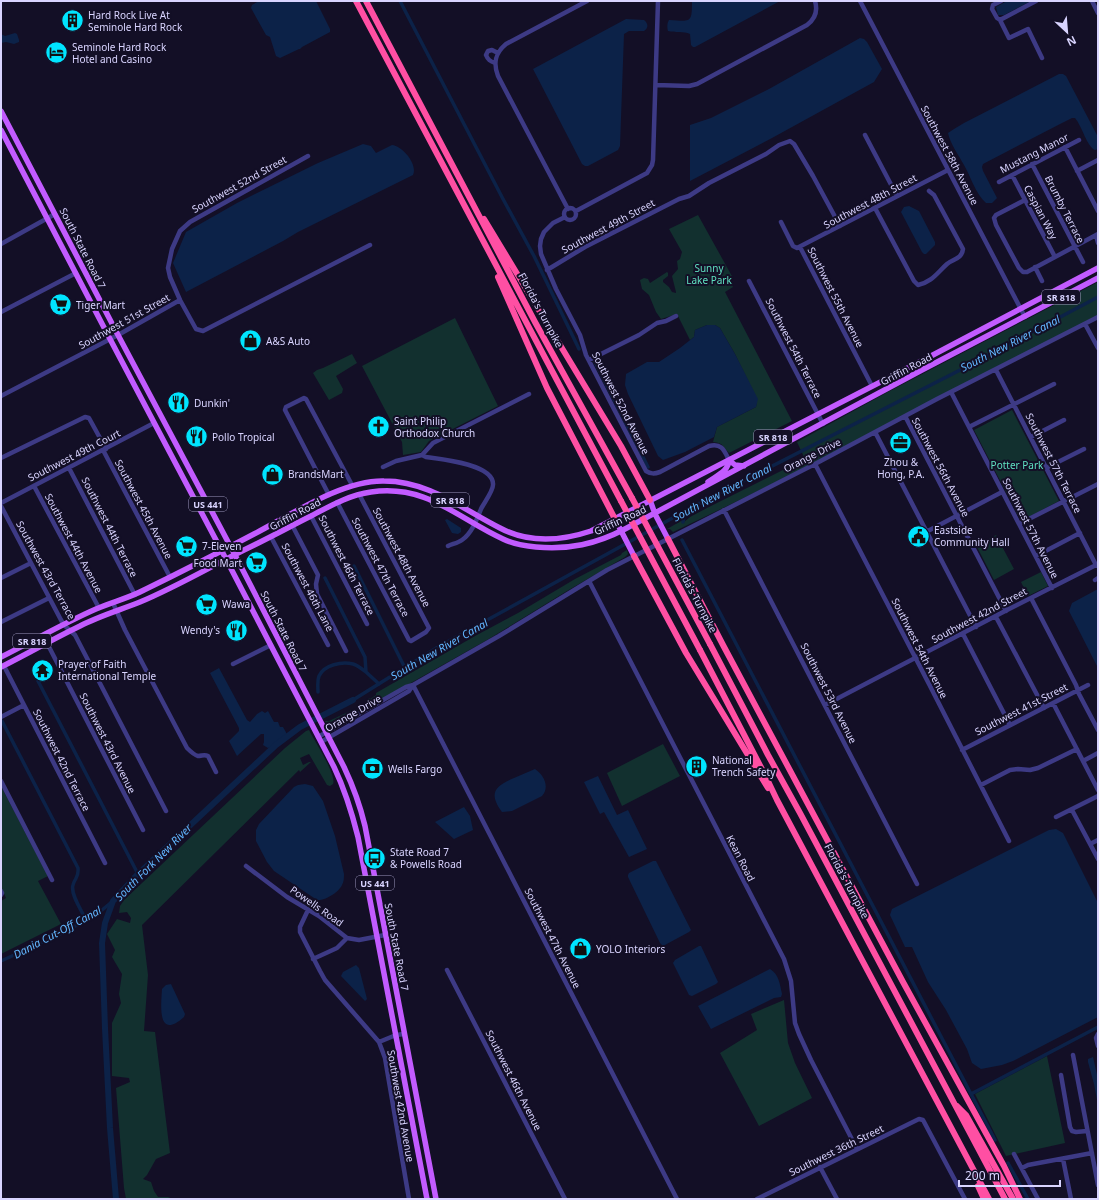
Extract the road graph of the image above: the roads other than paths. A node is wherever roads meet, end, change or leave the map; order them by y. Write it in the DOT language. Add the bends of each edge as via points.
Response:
graph roads {
  1 [pos="356,1"];
  2 [pos="366,1"];
  3 [pos="587,1"];
  4 [pos="658,1"];
  5 [pos="815,1"];
  6 [pos="860,1"];
  7 [pos="1001,1"];
  8 [pos="1036,1"];
  9 [pos="1092,1"];
  10 [pos="1098,13"];
  11 [pos="1000,20"];
  12 [pos="498,52"];
  13 [pos="1042,58"];
  14 [pos="495,63"];
  15 [pos="656,85"];
  16 [pos="1,111"];
  17 [pos="1,130"];
  18 [pos="865,135"];
  19 [pos="3,138"];
  20 [pos="1079,140"];
  21 [pos="1065,147"];
  22 [pos="308,156"];
  23 [pos="1098,160"];
  24 [pos="1032,164"];
  25 [pos="948,170"];
  26 [pos="1077,171"];
  27 [pos="1012,175"];
  28 [pos="999,182"];
  29 [pos="930,191"];
  30 [pos="897,196"];
  31 [pos="1025,200"];
  32 [pos="473,205"];
  33 [pos="875,208"];
  34 [pos="568,209"];
  35 [pos="576,211"];
  36 [pos="1098,211"];
  37 [pos="54,214"];
  38 [pos="565,217"];
  39 [pos="47,218"];
  40 [pos="781,222"];
  41 [pos="840,226"];
  42 [pos="1097,235"];
  43 [pos="1098,243"];
  44 [pos="1,244"];
  45 [pos="370,245"];
  46 [pos="800,247"];
  47 [pos="1074,247"];
  48 [pos="491,256"];
  49 [pos="1055,257"];
  50 [pos="1083,262"];
  51 [pos="1036,267"];
  52 [pos="1098,268"];
  53 [pos="547,270"];
  54 [pos="76,273"];
  55 [pos="1098,274"];
  56 [pos="1098,278"];
  57 [pos="749,281"];
  58 [pos="1042,281"];
  59 [pos="1076,289"];
  60 [pos="180,300"];
  61 [pos="1021,310"];
  62 [pos="1,312"];
  63 [pos="676,316"];
  64 [pos="1025,317"];
  65 [pos="1098,317"];
  66 [pos="1085,324"];
  67 [pos="118,335"];
  68 [pos="110,339"];
  69 [pos="1098,348"];
  70 [pos="944,349"];
  71 [pos="931,356"];
  72 [pos="589,360"];
  73 [pos="939,361"];
  74 [pos="996,370"];
  75 [pos="920,371"];
  76 [pos="1054,384"];
  77 [pos="872,386"];
  78 [pos="951,392"];
  79 [pos="529,394"];
  80 [pos="1,396"];
  81 [pos="1013,404"];
  82 [pos="149,413"];
  83 [pos="818,414"];
  84 [pos="905,416"];
  85 [pos="162,418"];
  86 [pos="1064,420"];
  87 [pos="154,423"];
  88 [pos="823,424"];
  89 [pos="970,427"];
  90 [pos="169,430"];
  91 [pos="875,432"];
  92 [pos="1031,437"];
  93 [pos="1084,449"];
  94 [pos="104,450"];
  95 [pos="422,455"];
  96 [pos="1,458"];
  97 [pos="729,460"];
  98 [pos="815,464"];
  99 [pos="744,466"];
  100 [pos="383,467"];
  101 [pos="69,468"];
  102 [pos="1046,468"];
  103 [pos="1098,484"];
  104 [pos="352,485"];
  105 [pos="34,486"];
  106 [pos="699,490"];
  107 [pos="1002,492"];
  108 [pos="358,494"];
  109 [pos="329,495"];
  110 [pos="650,500"];
  111 [pos="1064,501"];
  112 [pos="337,502"];
  113 [pos="1,503"];
  114 [pos="1,506"];
  115 [pos="724,510"];
  116 [pos="311,516"];
  117 [pos="479,516"];
  118 [pos="656,516"];
  119 [pos="957,516"];
  120 [pos="615,519"];
  121 [pos="475,524"];
  122 [pos="1019,524"];
  123 [pos="292,525"];
  124 [pos="926,532"];
  125 [pos="1080,533"];
  126 [pos="622,534"];
  127 [pos="271,537"];
  128 [pos="668,539"];
  129 [pos="448,546"];
  130 [pos="230,547"];
  131 [pos="222,551"];
  132 [pos="235,555"];
  133 [pos="634,556"];
  134 [pos="1036,556"];
  135 [pos="226,559"];
  136 [pos="31,563"];
  137 [pos="1097,566"];
  138 [pos="170,577"];
  139 [pos="1,578"];
  140 [pos="589,581"];
  141 [pos="1052,588"];
  142 [pos="134,594"];
  143 [pos="49,598"];
  144 [pos="1031,598"];
  145 [pos="113,603"];
  146 [pos="98,608"];
  147 [pos="117,611"];
  148 [pos="1006,611"];
  149 [pos="996,616"];
  150 [pos="1,622"];
  151 [pos="367,624"];
  152 [pos="64,625"];
  153 [pos="976,627"];
  154 [pos="70,631"];
  155 [pos="963,634"];
  156 [pos="408,640"];
  157 [pos="47,643"];
  158 [pos="271,645"];
  159 [pos="328,645"];
  160 [pos="346,651"];
  161 [pos="286,654"];
  162 [pos="1,657"];
  163 [pos="916,658"];
  164 [pos="233,664"];
  165 [pos="2,666"];
  166 [pos="1088,685"];
  167 [pos="413,686"];
  168 [pos="1078,690"];
  169 [pos="1053,703"];
  170 [pos="24,705"];
  171 [pos="373,706"];
  172 [pos="825,706"];
  173 [pos="1044,708"];
  174 [pos="369,714"];
  175 [pos="1,717"];
  176 [pos="1010,725"];
  177 [pos="1098,730"];
  178 [pos="327,735"];
  179 [pos="320,740"];
  180 [pos="1077,749"];
  181 [pos="962,750"];
  182 [pos="1098,753"];
  183 [pos="1083,761"];
  184 [pos="216,772"];
  185 [pos="1,781"];
  186 [pos="981,785"];
  187 [pos="1098,790"];
  188 [pos="1098,796"];
  189 [pos="777,800"];
  190 [pos="1072,810"];
  191 [pos="166,811"];
  192 [pos="1056,817"];
  193 [pos="356,827"];
  194 [pos="143,830"];
  195 [pos="367,840"];
  196 [pos="1098,840"];
  197 [pos="1008,841"];
  198 [pos="1090,844"];
  199 [pos="1098,859"];
  200 [pos="105,863"];
  201 [pos="246,866"];
  202 [pos="52,880"];
  203 [pos="917,884"];
  204 [pos="1,891"];
  205 [pos="1,895"];
  206 [pos="308,910"];
  207 [pos="386,935"];
  208 [pos="377,936"];
  209 [pos="346,938"];
  210 [pos="313,960"];
  211 [pos="447,970"];
  212 [pos="404,1034"];
  213 [pos="1098,1034"];
  214 [pos="396,1036"];
  215 [pos="380,1042"];
  216 [pos="1098,1046"];
  217 [pos="1073,1055"];
  218 [pos="1060,1075"];
  219 [pos="952,1101"];
  220 [pos="412,1121"];
  221 [pos="1088,1130"];
  222 [pos="423,1132"];
  223 [pos="857,1149"];
  224 [pos="1092,1153"];
  225 [pos="1014,1154"];
  226 [pos="965,1156"];
  227 [pos="1063,1159"];
  228 [pos="1004,1166"];
  229 [pos="820,1167"];
  230 [pos="1022,1168"];
  231 [pos="1098,1185"];
  232 [pos="409,1199"];
  233 [pos="427,1199"];
  234 [pos="436,1199"];
  235 [pos="565,1199"];
  236 [pos="677,1199"];
  237 [pos="757,1199"];
  238 [pos="837,1199"];
  239 [pos="965,1199"];
  240 [pos="984,1199"];
  241 [pos="989,1199"];
  242 [pos="1005,1199"];
  243 [pos="1013,1199"];
  244 [pos="1020,1199"];
  245 [pos="1024,1199"];
  246 [pos="1038,1199"];
  247 [pos="1071,1199"];
  1 -- 48 [label="highway, Florida's Turnpike"];
  2 -- 32 [label="highway, Florida's Turnpike"];
  3 -- 12 [label="street" via="506,44"];
  4 -- 15 [label="street"];
  5 -- 15 [label="street" via="816,14 807,25 697,84"];
  6 -- 25 [label="street, Southwest 58th Avenue"];
  7 -- 11 [label="street" via="993,5 992,9"];
  8 -- 11 [label="street"];
  9 -- 10 [label="street"];
  11 -- 13 [label="street" via="1009,38 1028,28"];
  12 -- 14 [label="street"];
  12 -- 14 [label="street" via="492,50 486,55 487,59"];
  14 -- 34 [label="street" via="498,76"];
  15 -- 35 [label="street" via="653,160 650,170"];
  16 -- 37 [label="main road, South State Road 7 / US 441"];
  17 -- 19 [label="main road, South State Road 7 / US 441"];
  18 -- 30 [label="street"];
  19 -- 39 [label="main road, South State Road 7 / US 441"];
  20 -- 21 [label="street, Mustang Manor"];
  21 -- 24 [label="street, Mustang Manor"];
  21 -- 26 [label="street"];
  22 -- 60 [label="street, Southwest 52nd Street" via="190,222 180,231 168,268"];
  23 -- 26 [label="street"];
  24 -- 27 [label="street, Mustang Manor"];
  24 -- 47 [label="street, Brumby Terrace"];
  25 -- 30 [label="street, Southwest 48th Street"];
  25 -- 61 [label="street, Southwest 58th Avenue"];
  26 -- 36 [label="street"];
  27 -- 28 [label="street, Mustang Manor"];
  27 -- 31 [label="street, Caspian Way"];
  29 -- 33 [label="street" via="963,249 960,257 948,263 937,276 924,284 918,285 914,281"];
  30 -- 33 [label="street, Southwest 48th Street"];
  31 -- 49 [label="street, Caspian Way"];
  31 -- 51 [label="street" via="994,218 1019,268 1027,272"];
  32 -- 110 [label="highway" via="489,225 590,393"];
  32 -- 219 [label="highway, Florida's Turnpike, bridge" via="632,498"];
  33 -- 41 [label="street, Southwest 48th Street"];
  34 -- 35 [label="street"];
  34 -- 38 [label="street" via="564,212"];
  35 -- 38 [label="street" via="573,220"];
  37 -- 39 [label="street"];
  37 -- 67 [label="main road, South State Road 7 / US 441"];
  38 -- 53 [label="street, Southwest 52nd Avenue" via="548,227 541,239 540,254"];
  39 -- 44 [label="street"];
  39 -- 54 [label="main road, South State Road 7 / US 441"];
  40 -- 46 [label="street, Southwest 55th Avenue" via="793,246"];
  41 -- 46 [label="street, Southwest 48th Street"];
  41 -- 53 [label="street, Southwest 49th Street" via="813,176 790,141 689,196 585,247"];
  42 -- 43 [label="street"];
  42 -- 47 [label="street"];
  45 -- 60 [label="street, Southwest 51st Street" via="203,331 196,329"];
  46 -- 77 [label="street, Southwest 55th Avenue"];
  47 -- 49 [label="street"];
  47 -- 50 [label="street, Brumby Terrace"];
  48 -- 120 [label="highway" via="500,284 547,388"];
  48 -- 189 [label="highway, Florida's Turnpike, bridge"];
  49 -- 51 [label="street"];
  51 -- 58 [label="street"];
  52 -- 61 [label="main road, Griffin Road / SR 818"];
  53 -- 72 [label="street, Southwest 52nd Avenue" via="580,335"];
  54 -- 62 [label="street"];
  54 -- 68 [label="main road, South State Road 7 / US 441"];
  55 -- 59 [label="main road"];
  56 -- 59 [label="main road, Griffin Road / SR 818"];
  57 -- 83 [label="street, Southwest 54th Terrace"];
  59 -- 64 [label="main road, Griffin Road / SR 818"];
  60 -- 67 [label="street, Southwest 51st Street"];
  61 -- 64 [label="street, Southwest 58th Avenue"];
  61 -- 70 [label="main road, Griffin Road / SR 818"];
  63 -- 72 [label="street" via="657,323"];
  64 -- 73 [label="main road, Griffin Road / SR 818"];
  65 -- 66 [label="street, Orange Drive"];
  66 -- 69 [label="street"];
  66 -- 74 [label="street, Orange Drive"];
  67 -- 68 [label="street, Southwest 51st Street"];
  67 -- 85 [label="main road, South State Road 7 / US 441"];
  68 -- 80 [label="street, Southwest 51st Street"];
  68 -- 82 [label="main road, South State Road 7 / US 441"];
  70 -- 71 [label="main road, Griffin Road / SR 818"];
  70 -- 73 [label="main road"];
  71 -- 75 [label="main road" via="928,364"];
  71 -- 77 [label="main road, Griffin Road / SR 818"];
  72 -- 97 [label="street, Southwest 52nd Avenue" via="646,471 650,474 660,472 709,446 720,446"];
  73 -- 75 [label="main road, Griffin Road / SR 818"];
  74 -- 78 [label="street, Orange Drive"];
  74 -- 81 [label="street, Southwest 57th Terrace"];
  75 -- 88 [label="main road, Griffin Road / SR 818"];
  76 -- 81 [label="street"];
  77 -- 83 [label="main road, Griffin Road / SR 818"];
  78 -- 84 [label="street, Orange Drive"];
  78 -- 89 [label="street, Southwest 57th Avenue"];
  79 -- 95 [label="street" via="433,443"];
  81 -- 89 [label="street"];
  81 -- 92 [label="street, Southwest 57th Terrace"];
  82 -- 85 [label="main road"];
  82 -- 87 [label="main road, South State Road 7 / US 441"];
  83 -- 88 [label="street, Southwest 54th Terrace"];
  83 -- 97 [label="main road, Griffin Road / SR 818"];
  84 -- 91 [label="street, Orange Drive"];
  84 -- 119 [label="street, Southwest 56th Avenue"];
  85 -- 90 [label="main road, South State Road 7 / US 441"];
  86 -- 92 [label="street"];
  87 -- 90 [label="main road" via="162,424"];
  87 -- 94 [label="street, Southwest 49th Court"];
  87 -- 131 [label="main road, South State Road 7 / US 441"];
  88 -- 99 [label="main road, Griffin Road / SR 818"];
  89 -- 107 [label="street, Southwest 57th Avenue"];
  90 -- 130 [label="main road, South State Road 7 / US 441"];
  91 -- 98 [label="street, Orange Drive"];
  91 -- 124 [label="street"];
  92 -- 102 [label="street, Southwest 57th Terrace"];
  93 -- 102 [label="street"];
  94 -- 96 [label="street, Southwest 45th Avenue" via="89,418 85,417"];
  94 -- 101 [label="street, Southwest 49th Court"];
  94 -- 138 [label="street, Southwest 45th Avenue"];
  95 -- 100 [label="street"];
  95 -- 117 [label="street" via="458,462 486,472 494,484"];
  97 -- 99 [label="main road" via="735,465"];
  97 -- 106 [label="main road" via="726,469"];
  97 -- 110 [label="main road, Griffin Road / SR 818"];
  98 -- 115 [label="street, Orange Drive"];
  98 -- 163 [label="street, Southwest 54th Avenue"];
  99 -- 106 [label="main road, Griffin Road / SR 818"];
  101 -- 105 [label="street, Southwest 49th Court"];
  101 -- 142 [label="street, Southwest 44th Terrace"];
  102 -- 111 [label="street, Southwest 57th Terrace"];
  103 -- 111 [label="street"];
  104 -- 109 [label="main road, Griffin Road / SR 818"];
  104 -- 109 [label="street" via="304,398 286,407 285,410"];
  104 -- 117 [label="main road, Griffin Road / SR 818" via="382,480 406,482 430,490"];
  105 -- 113 [label="street, Southwest 49th Court"];
  105 -- 146 [label="street, Southwest 44th Avenue"];
  106 -- 118 [label="main road, Griffin Road / SR 818"];
  107 -- 119 [label="street"];
  107 -- 122 [label="street, Southwest 57th Avenue"];
  108 -- 112 [label="main road, Griffin Road / SR 818"];
  108 -- 121 [label="main road, Griffin Road / SR 818" via="389,491 421,496"];
  108 -- 156 [label="street, Southwest 48th Avenue" via="429,628 413,640"];
  109 -- 130 [label="main road, Griffin Road / SR 818"];
  110 -- 118 [label="main road"];
  110 -- 120 [label="main road, Griffin Road / SR 818"];
  111 -- 122 [label="street"];
  111 -- 125 [label="street, Southwest 57th Terrace"];
  112 -- 116 [label="main road, Griffin Road / SR 818"];
  112 -- 156 [label="street, Southwest 47th Terrace"];
  114 -- 136 [label="street, Southwest 43rd Terrace"];
  115 -- 128 [label="street, Orange Drive"];
  115 -- 172 [label="street, Southwest 53rd Avenue"];
  116 -- 123 [label="main road, Griffin Road / SR 818"];
  116 -- 151 [label="street, Southwest 46th Terrace"];
  117 -- 120 [label="main road, Griffin Road / SR 818" via="513,533 540,539 581,534"];
  117 -- 121 [label="street"];
  118 -- 126 [label="main road, Griffin Road / SR 818"];
  118 -- 128 [label="main road"];
  119 -- 124 [label="street"];
  119 -- 148 [label="street, Southwest 56th Avenue"];
  120 -- 126 [label="main road"];
  121 -- 126 [label="main road, Griffin Road / SR 818" via="504,540 526,546 550,548 574,547"];
  121 -- 129 [label="street" via="462,540"];
  122 -- 134 [label="street, Southwest 57th Avenue"];
  123 -- 127 [label="main road, Griffin Road / SR 818"];
  123 -- 160 [label="street" via="318,575 317,594"];
  124 -- 153 [label="street"];
  125 -- 134 [label="street"];
  125 -- 137 [label="street, Southwest 57th Terrace"];
  126 -- 133 [label="main road"];
  127 -- 132 [label="main road, Griffin Road / SR 818"];
  127 -- 159 [label="street, Southwest 46th Lane"];
  128 -- 133 [label="street, Orange Drive"];
  128 -- 228 [label="highway" via="899,975"];
  130 -- 131 [label="main road, Griffin Road / SR 818"];
  130 -- 132 [label="main road, South State Road 7 / US 441"];
  131 -- 135 [label="main road, South State Road 7 / US 441"];
  131 -- 138 [label="main road, Griffin Road / SR 818"];
  132 -- 135 [label="main road, Griffin Road / SR 818"];
  132 -- 161 [label="main road, South State Road 7 / US 441"];
  133 -- 140 [label="street, Orange Drive"];
  133 -- 189 [label="highway" via="686,653"];
  134 -- 141 [label="street, Southwest 57th Avenue"];
  135 -- 147 [label="main road, Griffin Road / SR 818"];
  135 -- 158 [label="main road, South State Road 7 / US 441"];
  136 -- 139 [label="street"];
  136 -- 143 [label="street, Southwest 43rd Terrace"];
  137 -- 141 [label="street, Southwest 42nd Street"];
  138 -- 142 [label="main road, Griffin Road / SR 818"];
  140 -- 167 [label="street, Orange Drive"];
  140 -- 223 [label="street, Kean Road" via="784,959 791,981 799,1034"];
  141 -- 144 [label="street, Southwest 42nd Street"];
  142 -- 145 [label="main road, Griffin Road / SR 818"];
  143 -- 150 [label="street"];
  143 -- 152 [label="street, Southwest 43rd Terrace"];
  144 -- 148 [label="street, Southwest 42nd Street"];
  144 -- 168 [label="street"];
  145 -- 146 [label="main road, Griffin Road / SR 818"];
  145 -- 147 [label="street"];
  146 -- 152 [label="main road, Griffin Road / SR 818"];
  147 -- 154 [label="main road, Griffin Road / SR 818"];
  147 -- 184 [label="street" via="187,748 198,756 208,756"];
  148 -- 149 [label="street, Southwest 42nd Street"];
  149 -- 153 [label="street, Southwest 42nd Street"];
  149 -- 173 [label="street"];
  152 -- 154 [label="street, Southwest 43rd Terrace"];
  152 -- 162 [label="main road, Griffin Road / SR 818"];
  153 -- 155 [label="street, Southwest 42nd Street"];
  154 -- 157 [label="main road, Griffin Road / SR 818"];
  154 -- 191 [label="street, Southwest 43rd Terrace" via="75,635"];
  155 -- 163 [label="street, Southwest 42nd Street"];
  155 -- 176 [label="street"];
  157 -- 165 [label="main road, Griffin Road / SR 818"];
  157 -- 194 [label="street, Southwest 43rd Avenue"];
  158 -- 161 [label="main road"];
  158 -- 164 [label="street"];
  158 -- 179 [label="main road, South State Road 7 / US 441"];
  161 -- 178 [label="main road, South State Road 7 / US 441"];
  163 -- 172 [label="street, Southwest 42nd Street"];
  163 -- 181 [label="street, Southwest 54th Avenue"];
  165 -- 170 [label="street, Southwest 42nd Terrace"];
  166 -- 168 [label="street, Southwest 41st Street"];
  167 -- 171 [label="street, Orange Drive" via="406,687"];
  167 -- 174 [label="street, Orange Drive" via="409,691"];
  167 -- 236 [label="street, Southwest 47th Avenue"];
  168 -- 169 [label="street, Southwest 41st Street"];
  168 -- 177 [label="street"];
  169 -- 173 [label="street, Southwest 41st Street"];
  169 -- 180 [label="street"];
  170 -- 175 [label="street"];
  170 -- 200 [label="street, Southwest 42nd Terrace"];
  171 -- 174 [label="street"];
  171 -- 178 [label="street, Orange Drive"];
  172 -- 203 [label="street, Southwest 53rd Avenue"];
  173 -- 176 [label="street, Southwest 41st Street"];
  174 -- 178 [label="street, Orange Drive"];
  176 -- 181 [label="street, Southwest 41st Street"];
  178 -- 179 [label="street, Orange Drive"];
  178 -- 195 [label="main road, South State Road 7 / US 441" via="355,793"];
  179 -- 193 [label="main road, South State Road 7 / US 441" via="337,774"];
  180 -- 183 [label="street"];
  180 -- 186 [label="street" via="1038,768 1010,770"];
  181 -- 186 [label="street, Southwest 54th Avenue"];
  182 -- 183 [label="street"];
  183 -- 187 [label="street"];
  185 -- 202 [label="street"];
  186 -- 197 [label="street, Southwest 54th Avenue"];
  188 -- 190 [label="street"];
  189 -- 226 [label="highway, Florida's Turnpike"];
  190 -- 192 [label="street"];
  190 -- 198 [label="street"];
  193 -- 195 [label="main road"];
  193 -- 208 [label="main road, South State Road 7 / US 441"];
  195 -- 207 [label="main road, South State Road 7 / US 441"];
  196 -- 198 [label="street"];
  198 -- 199 [label="street"];
  201 -- 206 [label="street, Powells Road"];
  204 -- 205 [label="street"];
  206 -- 209 [label="street, Powells Road"];
  206 -- 210 [label="street" via="300,932"];
  207 -- 208 [label="street, Powells Road"];
  207 -- 212 [label="main road, South State Road 7 / US 441"];
  208 -- 209 [label="street, Powells Road" via="359,940"];
  208 -- 214 [label="main road, South State Road 7 / US 441"];
  209 -- 210 [label="street" via="337,948"];
  210 -- 215 [label="street" via="333,990"];
  211 -- 235 [label="street, Southwest 46th Avenue"];
  212 -- 214 [label="street, Southwest 42nd Avenue"];
  212 -- 222 [label="main road, South State Road 7 / US 441"];
  213 -- 216 [label="street"];
  214 -- 215 [label="street, Southwest 42nd Avenue"];
  214 -- 220 [label="main road, South State Road 7 / US 441"];
  215 -- 232 [label="street, Southwest 42nd Avenue" via="385,1058"];
  217 -- 221 [label="street"];
  218 -- 221 [label="street" via="1072,1131"];
  219 -- 242 [label="highway, Florida's Turnpike"];
  219 -- 243 [label="highway" via="966,1114"];
  220 -- 222 [label="main road" via="417,1129"];
  220 -- 233 [label="main road, South State Road 7 / US 441"];
  221 -- 224 [label="street"];
  222 -- 234 [label="main road, South State Road 7 / US 441"];
  223 -- 229 [label="street, Southwest 36th Street"];
  223 -- 239 [label="street, Southwest 36th Street" via="919,1119 923,1120"];
  224 -- 227 [label="street"];
  224 -- 231 [label="street"];
  225 -- 230 [label="street"];
  226 -- 240 [label="highway"];
  226 -- 241 [label="highway, Florida's Turnpike"];
  227 -- 230 [label="street"];
  227 -- 247 [label="street"];
  228 -- 244 [label="highway"];
  228 -- 245 [label="highway"];
  229 -- 237 [label="street, Southwest 36th Street"];
  229 -- 238 [label="street"];
  230 -- 246 [label="street"];
}
